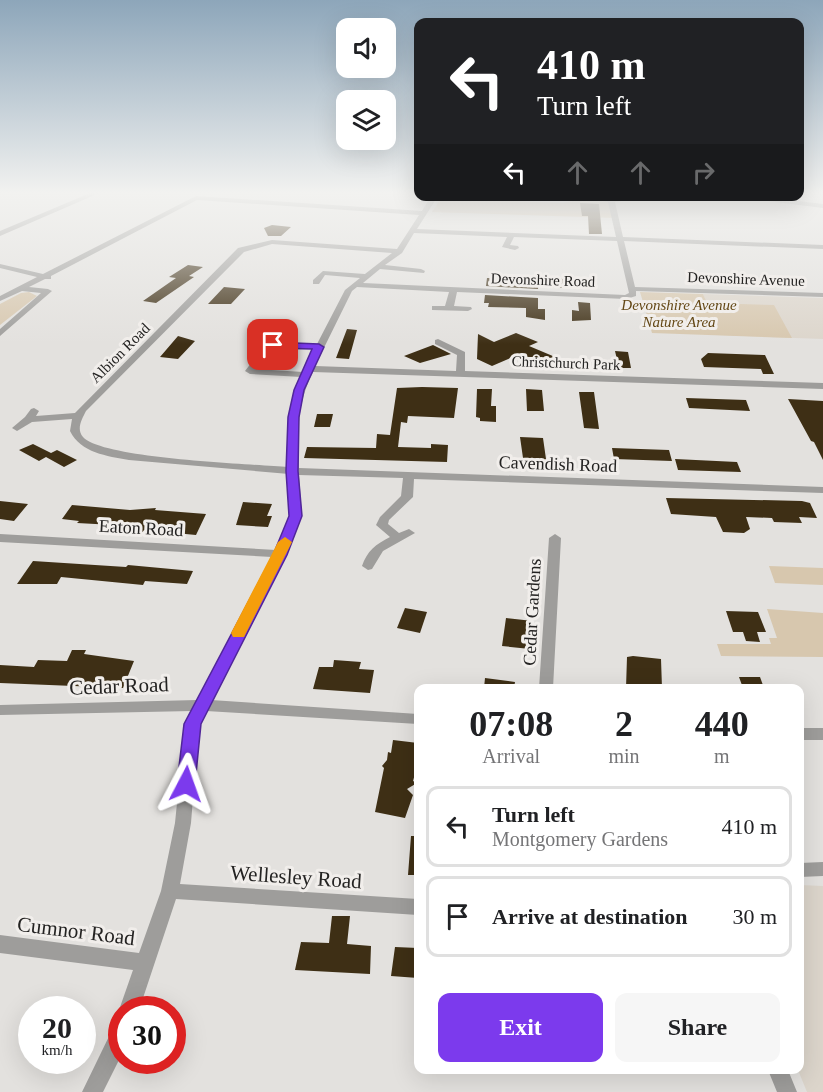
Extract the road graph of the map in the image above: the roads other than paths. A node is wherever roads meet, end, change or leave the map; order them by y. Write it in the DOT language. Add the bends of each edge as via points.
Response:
graph roads {
  1 [pos="112,242"];
  2 [pos="405,242"];
  3 [pos="509,242"];
  4 [pos="621,242"];
  5 [pos="687,242"];
  6 [pos="515,248"];
  7 [pos="823,248"];
  8 [pos="399,251"];
  9 [pos="329,265"];
  10 [pos="0,266"];
  11 [pos="378,267"];
  12 [pos="421,271"];
  13 [pos="323,273"];
  14 [pos="47,276"];
  15 [pos="364,276"];
  16 [pos="316,282"];
  17 [pos="354,285"];
  18 [pos="21,289"];
  19 [pos="632,289"];
  20 [pos="453,290"];
  21 [pos="48,291"];
  22 [pos="823,295"];
  23 [pos="0,299"];
  24 [pos="435,308"];
  25 [pos="449,308"];
  26 [pos="468,309"];
  27 [pos="0,333"];
  28 [pos="281,334"];
  29 [pos="438,342"];
  30 [pos="273,345"];
  31 [pos="319,347"];
  32 [pos="307,372"];
  33 [pos="460,375"];
  34 [pos="823,386"];
  35 [pos="77,416"];
  36 [pos="17,428"];
  37 [pos="292,471"];
  38 [pos="409,476"];
  39 [pos="823,490"];
  40 [pos="0,538"];
  41 [pos="555,538"];
  42 [pos="280,555"];
  43 [pos="368,566"];
  44 [pos="546,684"];
  45 [pos="201,705"];
  46 [pos="0,710"];
  47 [pos="414,719"];
  48 [pos="804,734"];
  49 [pos="823,734"];
  50 [pos="823,869"];
  51 [pos="804,870"];
  52 [pos="171,891"];
  53 [pos="414,908"];
  54 [pos="0,944"];
  55 [pos="146,963"];
  56 [pos="134,996"];
  57 [pos="108,1059"];
  58 [pos="780,1074"];
  59 [pos="92,1092"];
  60 [pos="787,1092"];
  1 -- 14 [label="street"];
  2 -- 8 [label="street"];
  3 -- 6 [label="street" via="506,250"];
  4 -- 19 [label="street"];
  5 -- 7 [label="street"];
  8 -- 11 [label="street"];
  8 -- 35 [label="street, Albion Road" via="272,242 246,248"];
  9 -- 13 [label="street"];
  10 -- 14 [label="street"];
  11 -- 12 [label="street"];
  11 -- 15 [label="street"];
  13 -- 15 [label="street"];
  13 -- 16 [label="street"];
  14 -- 18 [label="street"];
  14 -- 21 [label="street"];
  15 -- 17 [label="street"];
  17 -- 20 [label="street, Devonshire Road"];
  17 -- 31 [label="street"];
  18 -- 21 [label="street"];
  18 -- 23 [label="street"];
  19 -- 20 [label="street, Devonshire Road" via="633,294 626,297"];
  19 -- 22 [label="street, Devonshire Avenue"];
  20 -- 25 [label="street"];
  21 -- 27 [label="street"];
  24 -- 25 [label="street"];
  25 -- 26 [label="street"];
  28 -- 30 [label="street"];
  29 -- 33 [label="street" via="462,354"];
  30 -- 31 [label="street"];
  30 -- 32 [label="street, Christchurch Park" via="249,374"];
  31 -- 32 [label="street"];
  32 -- 33 [label="street, Christchurch Park"];
  32 -- 37 [label="street" via="293,417"];
  33 -- 34 [label="street, Christchurch Park"];
  35 -- 36 [label="street" via="32,415"];
  35 -- 37 [label="street" via="75,434 82,443 103,452"];
  37 -- 38 [label="street, Cavendish Road"];
  37 -- 42 [label="street" via="296,516"];
  38 -- 39 [label="street, Cavendish Road"];
  38 -- 43 [label="street" via="407,497 382,525 404,536 378,547"];
  40 -- 42 [label="street, Eaton Road"];
  41 -- 44 [label="street, Cedar Gardens"];
  42 -- 45 [label="street"];
  45 -- 46 [label="street, Cedar Road"];
  45 -- 47 [label="street, Cedar Road"];
  45 -- 52 [label="street" via="188,746 183,823"];
  48 -- 49 [label="street"];
  50 -- 51 [label="street"];
  52 -- 53 [label="street, Wellesley Road"];
  52 -- 55 [label="street"];
  54 -- 55 [label="street, Cumnor Road"];
  55 -- 56 [label="street"];
  57 -- 59 [label="street"];
  58 -- 60 [label="street"];
}
